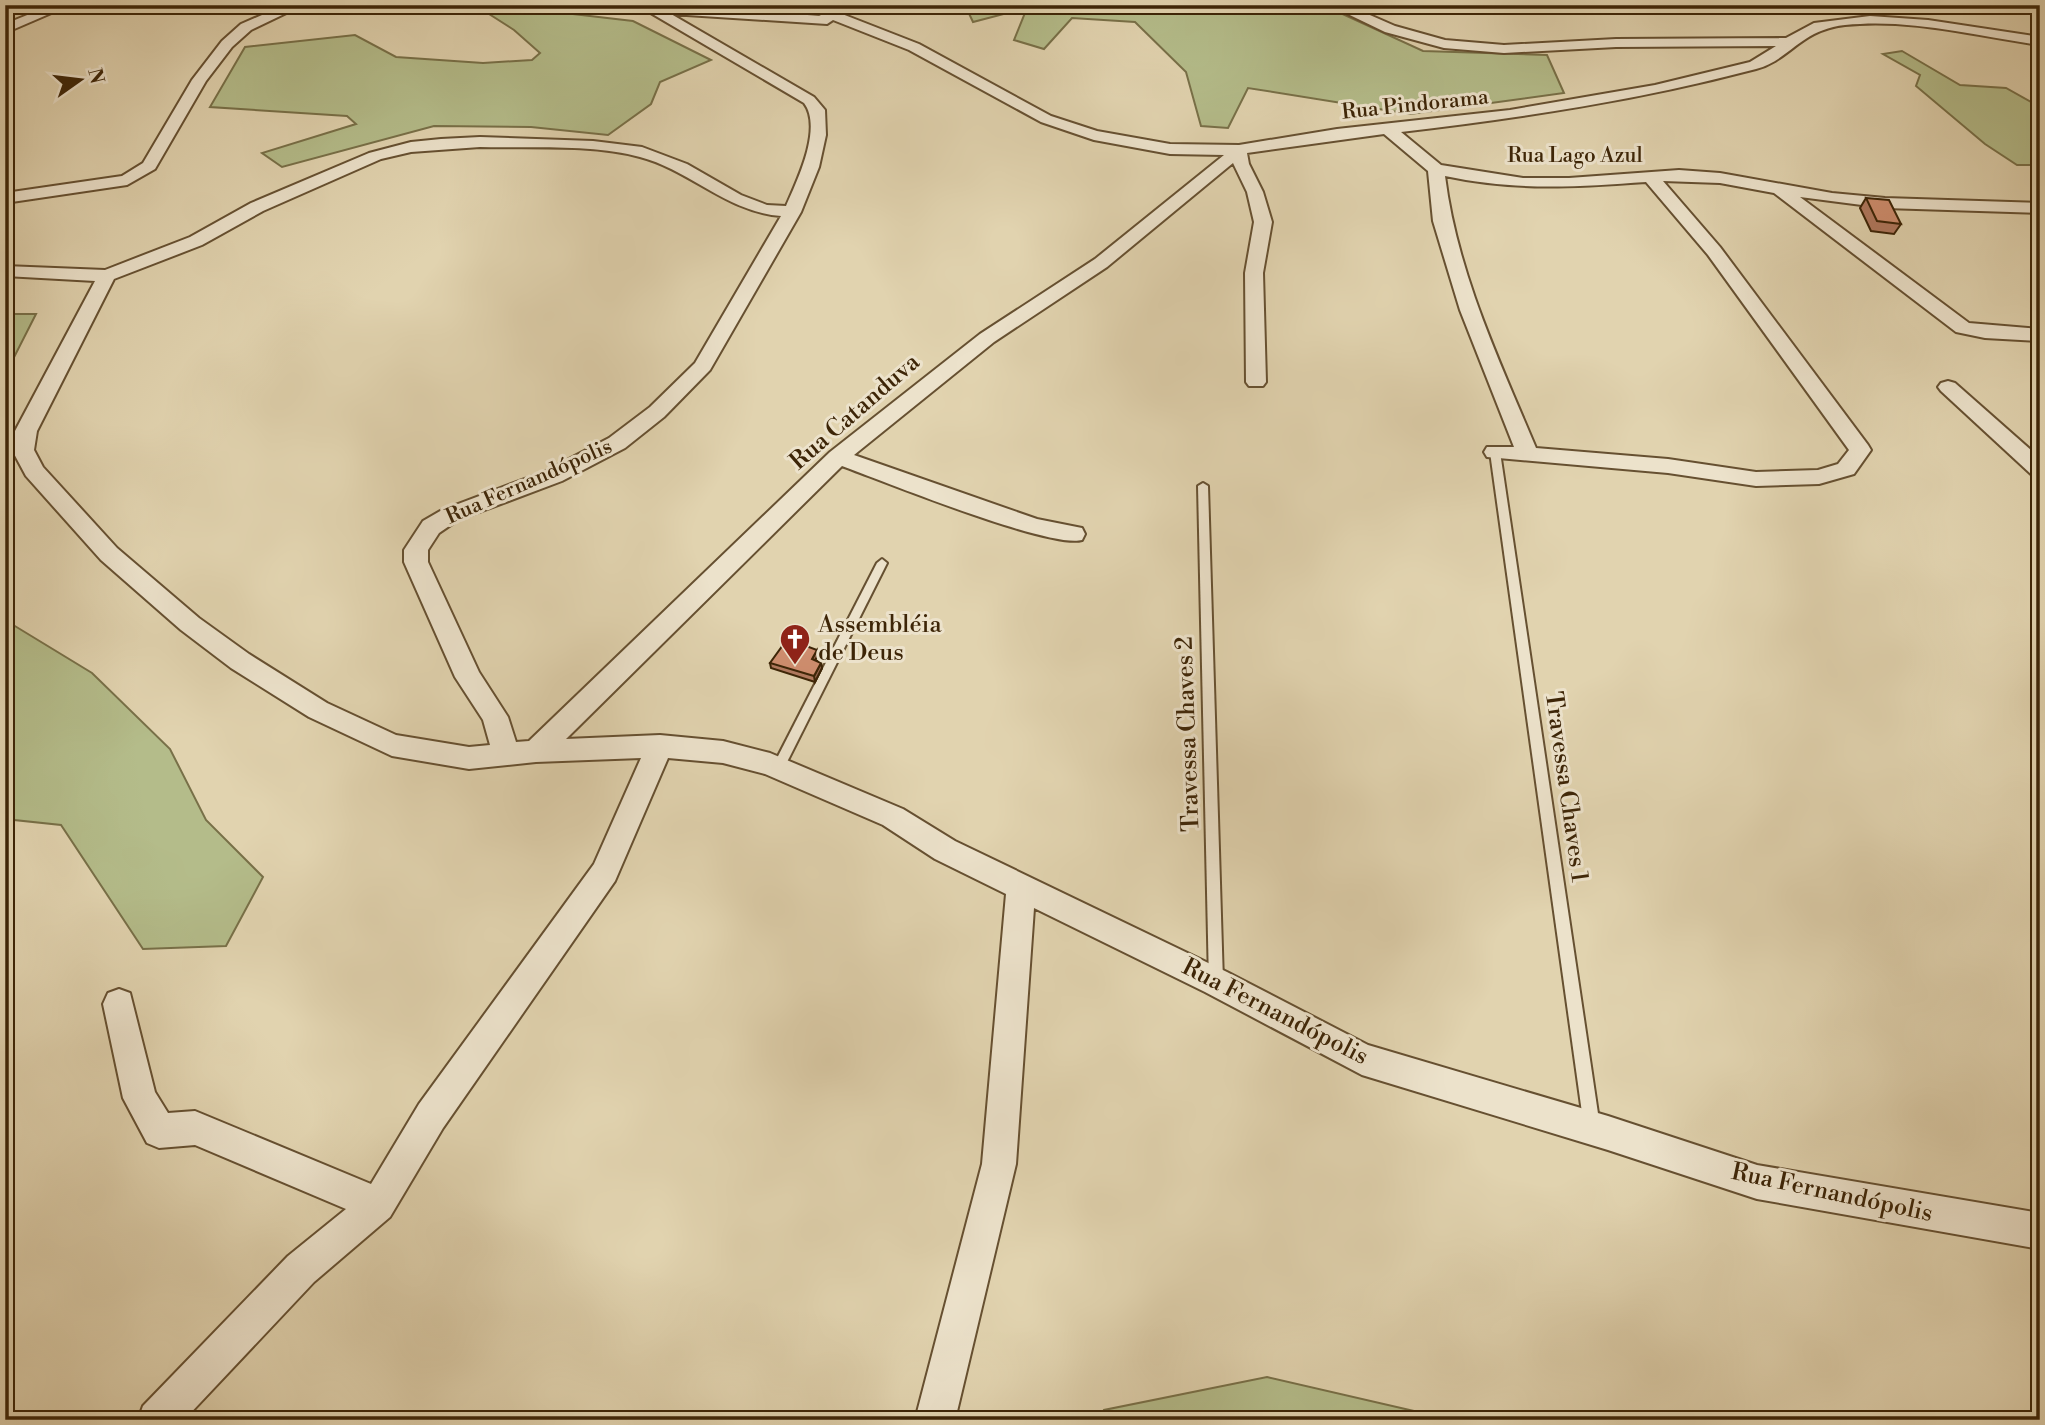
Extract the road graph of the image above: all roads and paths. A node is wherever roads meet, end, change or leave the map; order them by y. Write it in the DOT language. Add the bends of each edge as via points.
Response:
graph roads {
  1 [pos="64,5"];
  2 [pos="297,5"];
  3 [pos="602,5"];
  4 [pos="806,5"];
  5 [pos="1335,5"];
  6 [pos="653,9"];
  7 [pos="850,22"];
  8 [pos="5,29"];
  9 [pos="2040,41"];
  10 [pos="1786,42"];
  11 [pos="1388,129"];
  12 [pos="1239,150"];
  13 [pos="1436,169"];
  14 [pos="1652,179"];
  15 [pos="1777,188"];
  16 [pos="5,198"];
  17 [pos="2040,208"];
  18 [pos="792,212"];
  19 [pos="5,271"];
  20 [pos="107,276"];
  21 [pos="2040,335"];
  22 [pos="1256,382"];
  23 [pos="1948,387"];
  24 [pos="1495,452"];
  25 [pos="1528,454"];
  26 [pos="838,457"];
  27 [pos="2040,470"];
  28 [pos="1203,486"];
  29 [pos="1074,534"];
  30 [pos="882,563"];
  31 [pos="660,746"];
  32 [pos="521,753"];
  33 [pos="778,768"];
  34 [pos="1021,886"];
  35 [pos="1216,982"];
  36 [pos="119,1004"];
  37 [pos="1592,1128"];
  38 [pos="379,1205"];
  39 [pos="2040,1231"];
  40 [pos="157,1420"];
  41 [pos="935,1420"];
  1 -- 8 [label="street"];
  2 -- 16 [label="street" via="246,27 227,44 199,80 149,166 127,180"];
  3 -- 6 [label="street"];
  4 -- 7 [label="street, Rua Pindorama"];
  5 -- 10 [label="street" via="1390,29 1444,44 1504,49"];
  6 -- 7 [label="street"];
  6 -- 18 [label="street" via="809,100 817,110 818,135 811,167"];
  7 -- 12 [label="street, Rua Pindorama" via="914,47 1046,119 1094,135 1170,149"];
  9 -- 10 [label="street, Rua Pindorama" via="1863,19 1818,26"];
  10 -- 11 [label="street, Rua Pindorama" via="1769,60 1656,89 1510,115"];
  11 -- 12 [label="street, Rua Pindorama"];
  11 -- 13 [label="street, Rua Lago Azul"];
  12 -- 22 [label="street" via="1263,222 1254,273"];
  12 -- 26 [label="street, Rua Catanduva" via="1110,256 987,338"];
  13 -- 14 [label="street, Rua Lago Azul" via="1523,183"];
  13 -- 25 [label="street" via="1442,221 1469,310"];
  14 -- 15 [label="street, Rua Lago Azul" via="1679,175"];
  14 -- 25 [label="street" via="1714,251 1860,450 1846,468 1819,477 1756,479"];
  15 -- 17 [label="street, Rua Lago Azul" via="1885,203"];
  15 -- 21 [label="street, Rua Lago Azul" via="1963,328"];
  18 -- 20 [label="street" via="764,210 735,200 681,167 642,152 581,146 441,144 374,156 257,207 196,241"];
  18 -- 32 [label="street, Rua Fernandópolis" via="704,366 657,412 617,443 554,476 450,515 421,539 416,562 468,677"];
  19 -- 20 [label="street"];
  20 -- 32 [label="street" via="26,431 23,450 34,471 109,554 190,624 318,710 392,746 469,758"];
  23 -- 27 [label="street"];
  24 -- 25 [label="street"];
  24 -- 37 [label="lane, Travessa Chaves 1"];
  26 -- 29 [label="street" via="1034,526"];
  26 -- 32 [label="street, Rua Catanduva"];
  28 -- 35 [label="lane, Travessa Chaves 2"];
  30 -- 33 [label="lane"];
  31 -- 32 [label="street, Rua Fernandópolis"];
  31 -- 33 [label="street, Rua Fernandópolis" via="723,752"];
  31 -- 38 [label="street" via="605,872 431,1116"];
  33 -- 34 [label="street, Rua Fernandópolis" via="893,817 945,850"];
  34 -- 35 [label="street, Rua Fernandópolis"];
  34 -- 41 [label="street" via="999,1164"];
  35 -- 37 [label="street, Rua Fernandópolis" via="1362,1059"];
  36 -- 38 [label="street" via="140,1098 159,1132 195,1128"];
  37 -- 39 [label="street, Rua Fernandópolis" via="1757,1182"];
  38 -- 40 [label="street" via="301,1269"];
}
